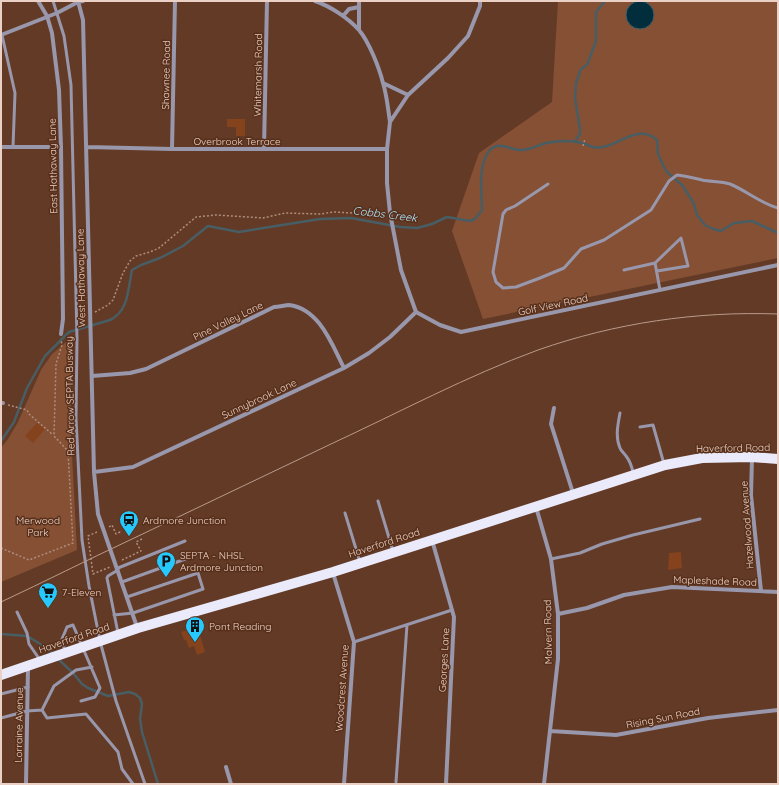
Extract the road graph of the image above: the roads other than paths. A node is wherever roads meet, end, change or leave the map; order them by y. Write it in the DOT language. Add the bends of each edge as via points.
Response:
graph roads {
  1 [pos="38,1"];
  2 [pos="53,1"];
  3 [pos="80,1"];
  4 [pos="175,1"];
  5 [pos="267,1"];
  6 [pos="315,1"];
  7 [pos="359,1"];
  8 [pos="480,1"];
  9 [pos="359,7"];
  10 [pos="57,13"];
  11 [pos="47,16"];
  12 [pos="343,16"];
  13 [pos="359,30"];
  14 [pos="2,35"];
  15 [pos="383,83"];
  16 [pos="408,95"];
  17 [pos="390,122"];
  18 [pos="1,147"];
  19 [pos="13,147"];
  20 [pos="61,147"];
  21 [pos="87,147"];
  22 [pos="172,149"];
  23 [pos="264,149"];
  24 [pos="386,149"];
  25 [pos="548,184"];
  26 [pos="778,208"];
  27 [pos="655,263"];
  28 [pos="778,265"];
  29 [pos="624,270"];
  30 [pos="656,271"];
  31 [pos="660,290"];
  32 [pos="416,312"];
  33 [pos="61,334"];
  34 [pos="344,368"];
  35 [pos="92,376"];
  36 [pos="554,408"];
  37 [pos="620,412"];
  38 [pos="640,427"];
  39 [pos="752,457"];
  40 [pos="778,459"];
  41 [pos="665,465"];
  42 [pos="94,472"];
  43 [pos="633,475"];
  44 [pos="573,494"];
  45 [pos="378,501"];
  46 [pos="536,506"];
  47 [pos="344,513"];
  48 [pos="700,519"];
  49 [pos="432,540"];
  50 [pos="185,541"];
  51 [pos="394,552"];
  52 [pos="188,558"];
  53 [pos="551,559"];
  54 [pos="361,563"];
  55 [pos="118,569"];
  56 [pos="333,572"];
  57 [pos="122,582"];
  58 [pos="761,591"];
  59 [pos="778,592"];
  60 [pos="127,597"];
  61 [pos="452,610"];
  62 [pos="17,612"];
  63 [pos="133,613"];
  64 [pos="558,614"];
  65 [pos="114,615"];
  66 [pos="407,625"];
  67 [pos="138,628"];
  68 [pos="118,635"];
  69 [pos="100,641"];
  70 [pos="354,642"];
  71 [pos="83,647"];
  72 [pos="63,654"];
  73 [pos="46,660"];
  74 [pos="28,666"];
  75 [pos="92,667"];
  76 [pos="1,675"];
  77 [pos="28,687"];
  78 [pos="1,694"];
  79 [pos="81,701"];
  80 [pos="42,710"];
  81 [pos="778,710"];
  82 [pos="27,711"];
  83 [pos="778,715"];
  84 [pos="1,718"];
  85 [pos="550,730"];
  86 [pos="226,766"];
  87 [pos="396,782"];
  88 [pos="26,784"];
  89 [pos="133,784"];
  90 [pos="145,784"];
  91 [pos="232,784"];
  92 [pos="344,784"];
  93 [pos="446,784"];
  94 [pos="544,784"];
  1 -- 11 [label="street, East Hathaway Lane"];
  2 -- 10 [label="lane, Red Arrow SEPTA Busway"];
  3 -- 10 [label="street"];
  3 -- 21 [label="street, West Hathaway Lane" via="83,20"];
  4 -- 22 [label="street, Shawnee Road"];
  5 -- 23 [label="street, Whitemarsh Road"];
  6 -- 12 [label="street" via="323,3"];
  7 -- 9 [label="street"];
  8 -- 16 [label="street" via="468,36"];
  9 -- 12 [label="street" via="349,9"];
  9 -- 13 [label="street"];
  10 -- 11 [label="street"];
  10 -- 69 [label="lane, Red Arrow SEPTA Busway" via="64,36 71,85 77,338 76,418 82,540"];
  11 -- 14 [label="street"];
  11 -- 20 [label="street, East Hathaway Lane" via="52,33 59,90"];
  12 -- 13 [label="street"];
  13 -- 15 [label="street" via="374,56"];
  14 -- 19 [label="lane" via="15,93"];
  15 -- 16 [label="street"];
  15 -- 17 [label="street"];
  16 -- 17 [label="street"];
  17 -- 24 [label="street"];
  18 -- 19 [label="street"];
  19 -- 20 [label="street"];
  20 -- 33 [label="street, East Hathaway Lane"];
  21 -- 22 [label="street, Overbrook Terrace"];
  21 -- 35 [label="street, West Hathaway Lane"];
  22 -- 23 [label="street, Overbrook Terrace"];
  23 -- 24 [label="street, Overbrook Terrace"];
  24 -- 32 [label="street" via="393,232 401,270"];
  25 -- 26 [label="lane" via="503,214 493,272 496,282 503,288 522,284 564,268 581,249 604,240 651,210 669,181 677,175 730,184 769,206"];
  27 -- 29 [label="lane"];
  27 -- 30 [label="lane"];
  27 -- 30 [label="lane" via="681,238 688,266"];
  28 -- 31 [label="street, Golf View Road"];
  30 -- 31 [label="lane"];
  31 -- 32 [label="street, Golf View Road" via="461,332 440,326"];
  32 -- 34 [label="street, Sunnybrook Lane" via="390,337"];
  34 -- 35 [label="street, Pine Valley Lane" via="315,317 289,305 274,307 146,369 130,374"];
  34 -- 42 [label="street, Sunnybrook Lane" via="133,466"];
  35 -- 42 [label="street, West Hathaway Lane"];
  36 -- 44 [label="street" via="551,424"];
  37 -- 43 [label="lane" via="618,443 632,466"];
  38 -- 41 [label="lane" via="653,425"];
  39 -- 40 [label="main road, Haverford Road"];
  39 -- 41 [label="main road, Haverford Road" via="702,458"];
  39 -- 58 [label="street, Hazelwood Avenue" via="751,495"];
  41 -- 43 [label="main road, Haverford Road"];
  42 -- 55 [label="street, West Hathaway Lane" via="98,514"];
  43 -- 44 [label="main road, Haverford Road"];
  44 -- 46 [label="main road, Haverford Road"];
  45 -- 51 [label="lane"];
  46 -- 49 [label="main road, Haverford Road"];
  46 -- 53 [label="street, Malvern Road"];
  47 -- 54 [label="lane"];
  48 -- 53 [label="lane"];
  49 -- 51 [label="main road, Haverford Road"];
  49 -- 61 [label="street, Georges Lane"];
  50 -- 55 [label="lane"];
  51 -- 54 [label="main road, Haverford Road"];
  52 -- 57 [label="lane"];
  53 -- 64 [label="street, Malvern Road"];
  54 -- 56 [label="main road, Haverford Road"];
  55 -- 57 [label="street, West Hathaway Lane"];
  55 -- 65 [label="lane" via="107,578"];
  56 -- 67 [label="main road, Haverford Road"];
  56 -- 70 [label="street, Woodcrest Avenue"];
  57 -- 60 [label="street, West Hathaway Lane"];
  58 -- 59 [label="street, Mapleshade Road"];
  58 -- 64 [label="street, Mapleshade Road" via="672,587 624,595 587,608"];
  60 -- 63 [label="street, West Hathaway Lane"];
  60 -- 63 [label="lane" via="198,573 200,578 203,589"];
  61 -- 66 [label="lane"];
  61 -- 93 [label="street, Georges Lane" via="454,617"];
  62 -- 73 [label="lane" via="30,644"];
  63 -- 65 [label="lane"];
  63 -- 67 [label="street, West Hathaway Lane"];
  64 -- 85 [label="street, Malvern Road" via="558,659"];
  65 -- 68 [label="lane"];
  66 -- 70 [label="lane"];
  66 -- 87 [label="lane"];
  67 -- 68 [label="main road, Haverford Road"];
  68 -- 69 [label="main road, Haverford Road"];
  69 -- 71 [label="main road, Haverford Road"];
  69 -- 90 [label="lane, Red Arrow SEPTA Busway" via="116,701"];
  70 -- 92 [label="street, Woodcrest Avenue"];
  71 -- 72 [label="main road, Haverford Road"];
  71 -- 72 [label="lane" via="73,625 67,627 62,639"];
  71 -- 75 [label="lane"];
  72 -- 73 [label="main road, Haverford Road"];
  73 -- 74 [label="main road, Haverford Road"];
  74 -- 76 [label="main road, Haverford Road"];
  74 -- 77 [label="street, Lorraine Avenue"];
  75 -- 79 [label="lane" via="100,688 95,696"];
  75 -- 80 [label="lane" via="76,670 54,686"];
  77 -- 78 [label="lane"];
  77 -- 82 [label="street, Lorraine Avenue"];
  80 -- 82 [label="lane"];
  80 -- 89 [label="lane" via="47,718 86,714 118,752 122,769"];
  81 -- 83 [label="street"];
  81 -- 85 [label="street, Rising Sun Road" via="708,718 616,735"];
  82 -- 84 [label="lane"];
  82 -- 88 [label="street, Lorraine Avenue"];
  85 -- 94 [label="street, Malvern Road"];
  86 -- 91 [label="street"];
}
